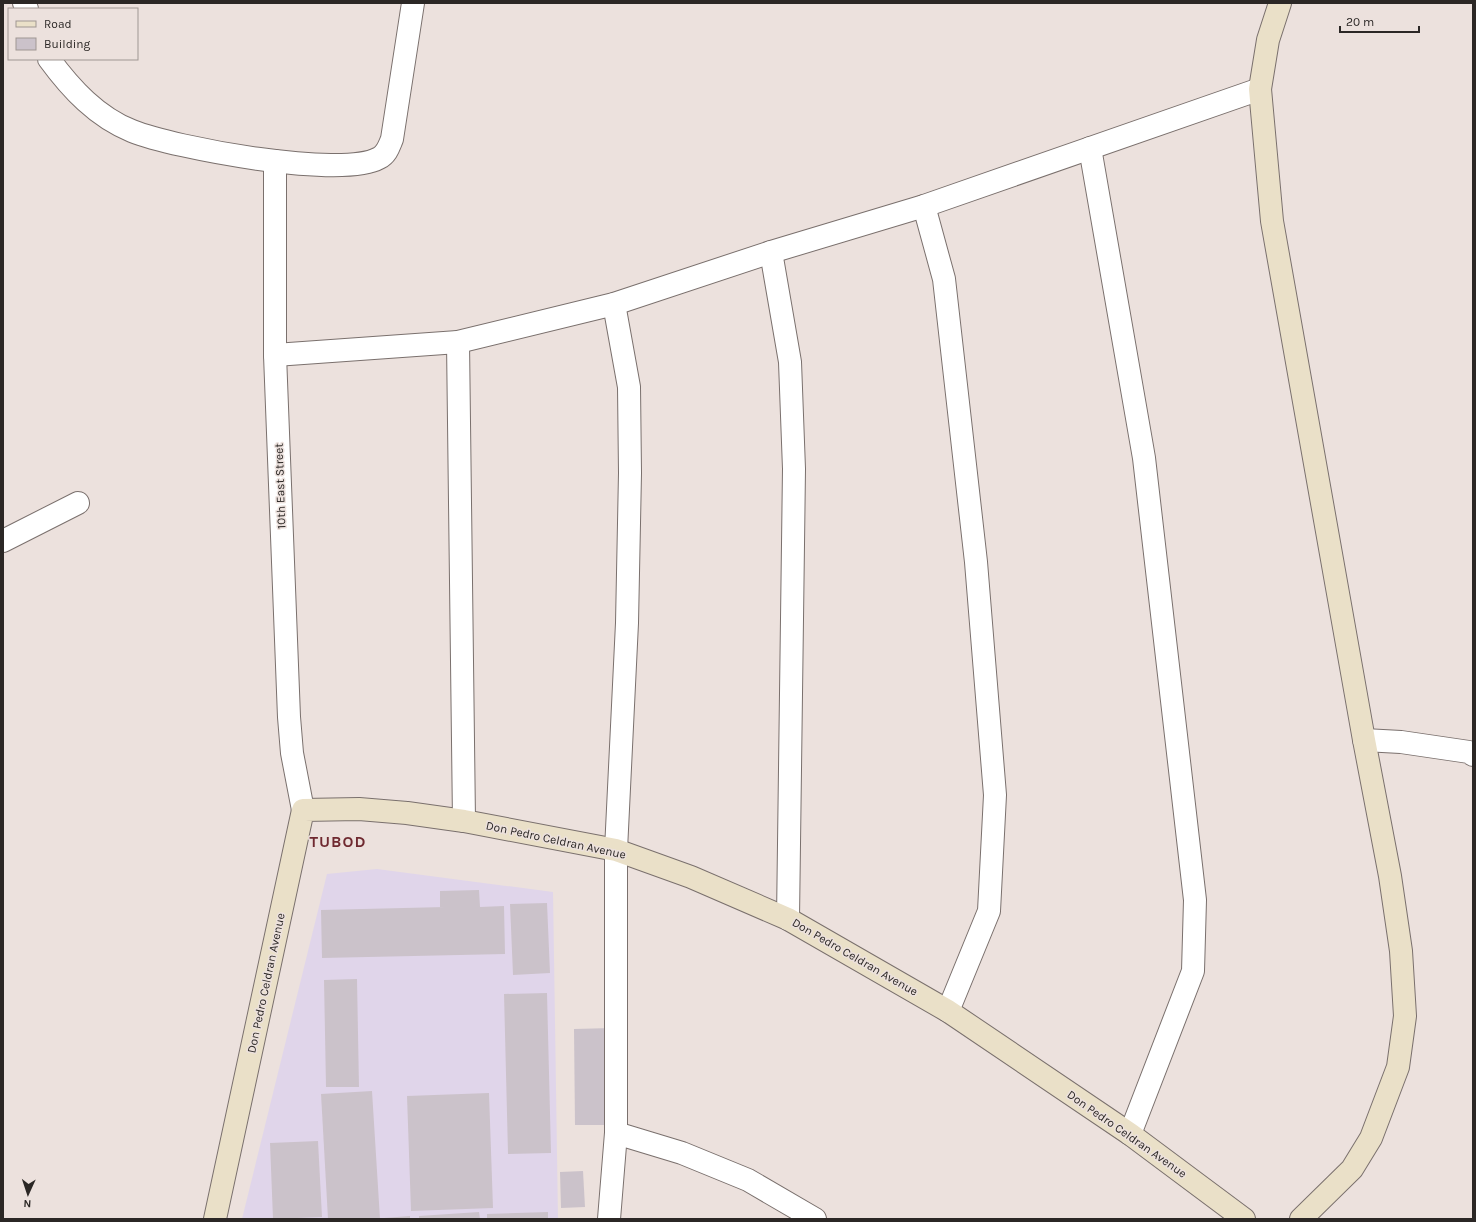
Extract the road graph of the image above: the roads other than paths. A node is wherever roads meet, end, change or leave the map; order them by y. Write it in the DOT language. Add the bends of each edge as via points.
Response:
graph roads {
  1 [pos="413,3"];
  2 [pos="1280,3"];
  3 [pos="50,60"];
  4 [pos="1260,89"];
  5 [pos="1090,148"];
  6 [pos="275,161"];
  7 [pos="924,206"];
  8 [pos="771,252"];
  9 [pos="614,304"];
  10 [pos="458,342"];
  11 [pos="275,355"];
  12 [pos="78,503"];
  13 [pos="3,541"];
  14 [pos="1364,740"];
  15 [pos="1473,755"];
  16 [pos="303,810"];
  17 [pos="464,821"];
  18 [pos="616,850"];
  19 [pos="788,919"];
  20 [pos="948,1011"];
  21 [pos="616,1133"];
  22 [pos="1130,1134"];
  23 [pos="215,1219"];
  24 [pos="609,1219"];
  25 [pos="815,1219"];
  26 [pos="1244,1219"];
  27 [pos="1300,1219"];
  1 -- 6 [label="street" via="388,151 379,158 365,163 344,166"];
  2 -- 4 [label="street" via="1268,40"];
  3 -- 6 [label="street" via="80,97 104,116 132,131 170,144"];
  4 -- 5 [label="street"];
  4 -- 14 [label="street" via="1272,222"];
  5 -- 7 [label="street"];
  5 -- 22 [label="street" via="1144,458 1195,900 1192,971"];
  6 -- 11 [label="street, 10th East Street"];
  7 -- 8 [label="street"];
  7 -- 20 [label="street" via="944,279 976,562 995,795 989,910"];
  8 -- 9 [label="street"];
  8 -- 19 [label="street" via="790,362 794,470"];
  9 -- 10 [label="street"];
  9 -- 18 [label="street" via="629,387 630,473 627,623"];
  10 -- 11 [label="street"];
  10 -- 17 [label="street"];
  11 -- 16 [label="street, 10th East Street" via="289,717 292,753"];
  12 -- 13 [label="street"];
  14 -- 15 [label="street" via="1401,742 1469,752"];
  14 -- 27 [label="street" via="1390,876 1401,951 1405,1016 1398,1066 1371,1138 1352,1169"];
  16 -- 17 [label="street, Don Pedro Celdran Avenue" via="359,809"];
  16 -- 23 [label="street, Don Pedro Celdran Avenue"];
  17 -- 18 [label="street, Don Pedro Celdran Avenue"];
  18 -- 19 [label="street, Don Pedro Celdran Avenue" via="691,877"];
  18 -- 21 [label="street"];
  19 -- 20 [label="street, Don Pedro Celdran Avenue"];
  20 -- 22 [label="street, Don Pedro Celdran Avenue"];
  21 -- 24 [label="street"];
  21 -- 25 [label="street" via="682,1154 748,1180"];
  22 -- 26 [label="street, Don Pedro Celdran Avenue"];
}
